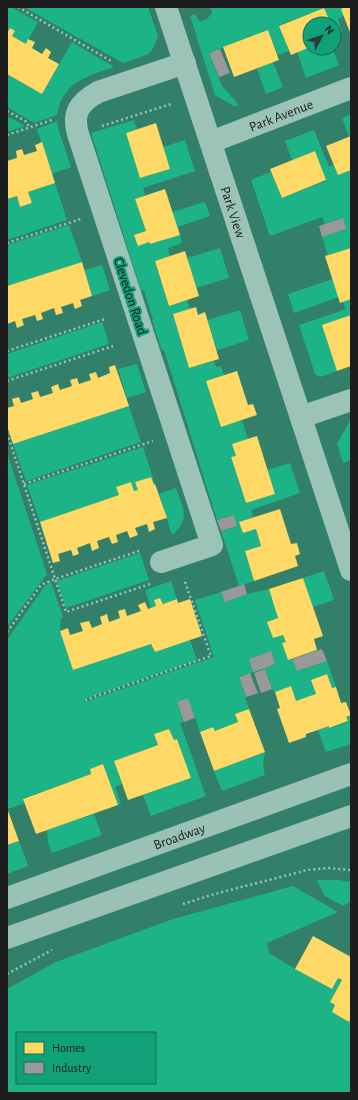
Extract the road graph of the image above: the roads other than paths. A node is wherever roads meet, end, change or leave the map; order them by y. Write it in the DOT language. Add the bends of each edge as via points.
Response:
graph roads {
  1 [pos="166,7"];
  2 [pos="185,63"];
  3 [pos="351,88"];
  4 [pos="211,142"];
  5 [pos="351,400"];
  6 [pos="301,417"];
  7 [pos="161,562"];
  8 [pos="351,570"];
  9 [pos="351,774"];
  10 [pos="350,818"];
  11 [pos="7,898"];
  12 [pos="7,938"];
  1 -- 2 [label="street, Park View"];
  2 -- 4 [label="street, Park View"];
  2 -- 7 [label="street, Clevedon Road" via="98,92 82,104 75,121 212,545"];
  3 -- 4 [label="street, Park Avenue"];
  4 -- 6 [label="street, Park View"];
  5 -- 6 [label="street"];
  6 -- 8 [label="street, Park View"];
  9 -- 11 [label="highway, Broadway"];
  10 -- 12 [label="highway"];
}
